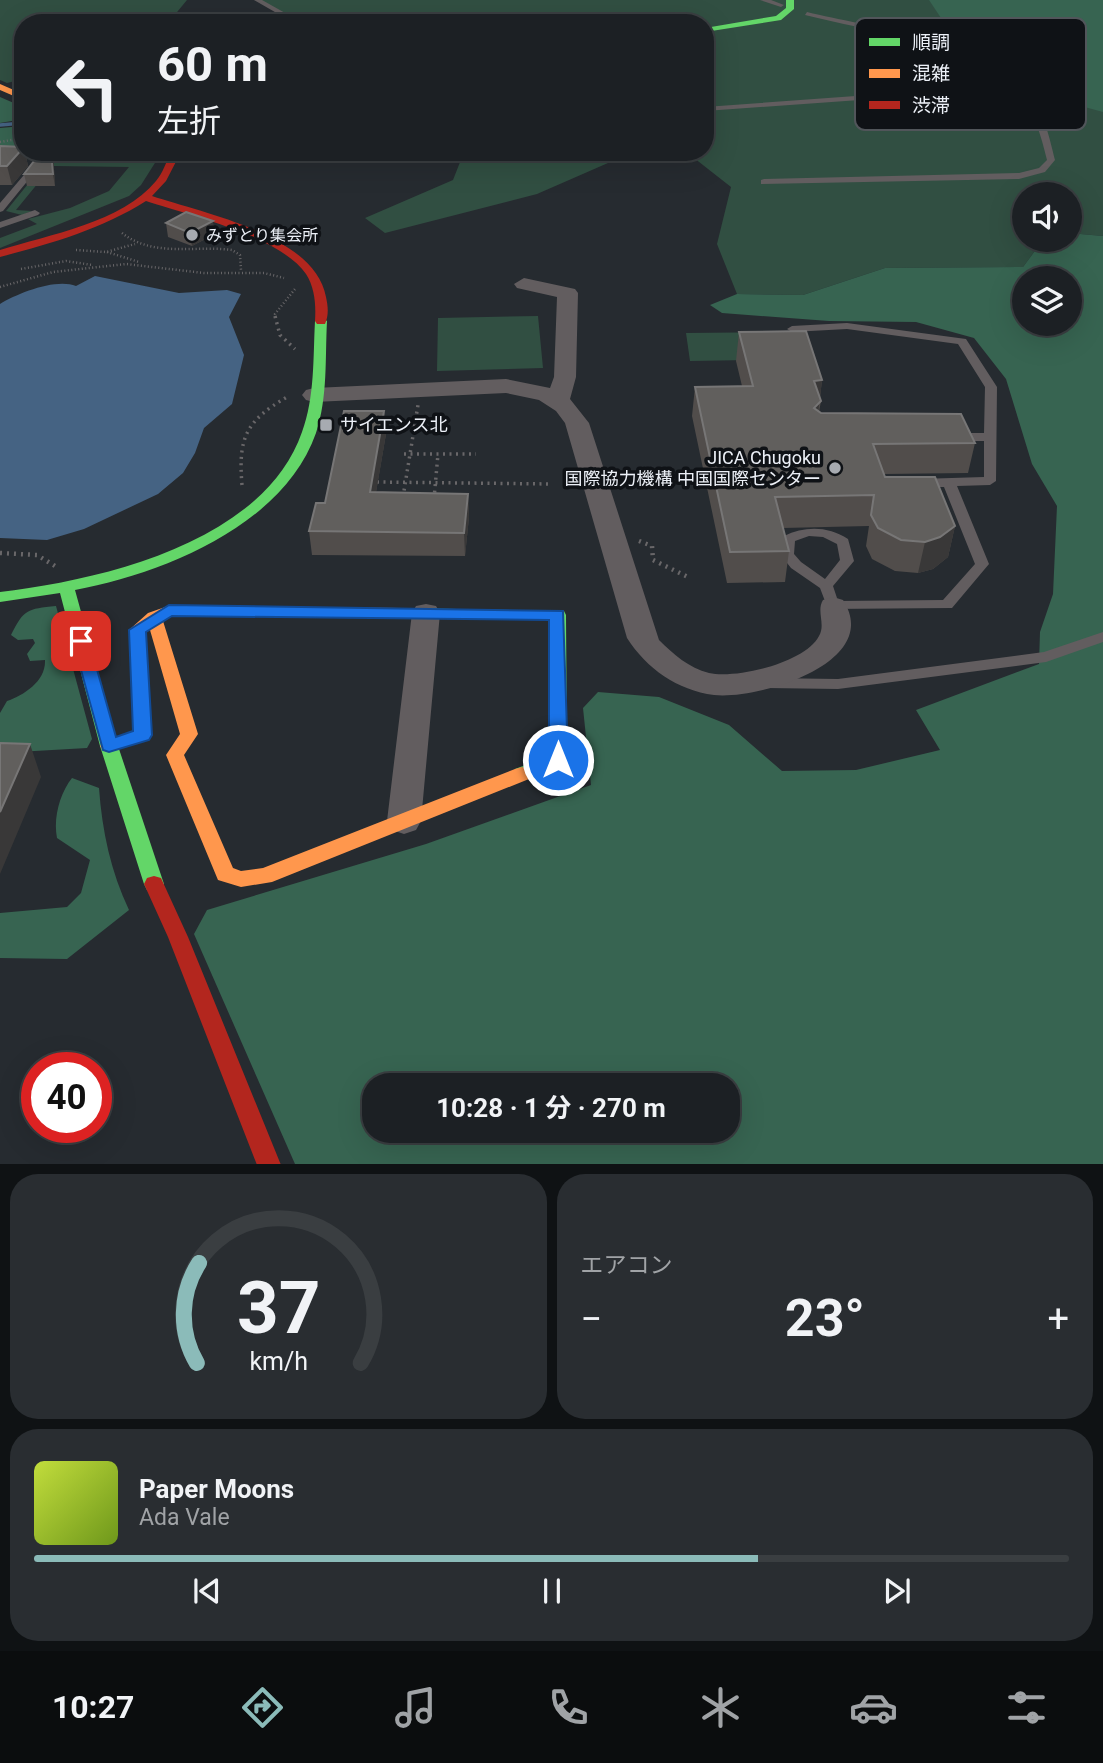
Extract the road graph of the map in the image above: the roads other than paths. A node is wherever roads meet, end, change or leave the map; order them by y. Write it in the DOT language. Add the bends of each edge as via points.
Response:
graph roads {
  1 [pos="257,0"];
  2 [pos="763,0"];
  3 [pos="785,3"];
  4 [pos="283,14"];
  5 [pos="807,14"];
  6 [pos="855,25"];
  7 [pos="714,29"];
  8 [pos="855,99"];
  9 [pos="714,108"];
  10 [pos="1042,130"];
  11 [pos="39,161"];
  12 [pos="171,161"];
  13 [pos="764,182"];
  14 [pos="144,197"];
  15 [pos="0,209"];
  16 [pos="35,213"];
  17 [pos="0,225"];
  18 [pos="14,253"];
  19 [pos="524,284"];
  20 [pos="792,329"];
  21 [pos="297,392"];
  22 [pos="558,399"];
  23 [pos="938,437"];
  24 [pos="991,437"];
  25 [pos="907,483"];
  26 [pos="949,483"];
  27 [pos="67,589"];
  28 [pos="830,596"];
  29 [pos="0,597"];
  30 [pos="426,614"];
  31 [pos="153,617"];
  32 [pos="1103,637"];
  33 [pos="755,683"];
  34 [pos="109,746"];
  35 [pos="404,821"];
  36 [pos="269,1164"];
  1 -- 4 [label="lane"];
  2 -- 3 [label="lane"];
  3 -- 7 [label="street" via="790,9 778,18"];
  5 -- 6 [label="lane"];
  8 -- 9 [label="lane"];
  10 -- 13 [label="lane" via="1051,160 1042,170 999,177"];
  11 -- 15 [label="lane"];
  12 -- 14 [label="street" via="160,182"];
  14 -- 18 [label="street" via="102,222"];
  14 -- 21 [label="street" via="258,238 304,266 322,297"];
  16 -- 17 [label="lane"];
  19 -- 22 [label="street" via="568,293 565,377"];
  20 -- 24 [label="lane" via="847,326 962,341 991,387"];
  21 -- 22 [label="street" via="506,386"];
  21 -- 27 [label="street" via="310,429 302,449 266,497 221,530 163,560"];
  22 -- 33 [label="street" via="577,424 642,639 657,659 684,675 714,684"];
  23 -- 24 [label="lane"];
  24 -- 26 [label="lane" via="990,481"];
  25 -- 26 [label="lane"];
  26 -- 28 [label="lane" via="982,564 947,605"];
  27 -- 29 [label="street"];
  27 -- 34 [label="street"];
  28 -- 28 [label="lane" via="847,561 843,542 825,533 797,534 789,539 788,554"];
  28 -- 33 [label="street" via="837,619 827,649"];
  30 -- 31 [label="street" via="169,611"];
  30 -- 35 [label="street"];
  30 -- 35 [label="street" via="558,615 558,760"];
  31 -- 34 [label="street" via="137,630 143,735"];
  31 -- 35 [label="street" via="189,734 175,755 225,874 242,879 265,876"];
  32 -- 33 [label="lane" via="1046,657 1018,661 838,684"];
  34 -- 36 [label="street" via="155,889"];
}
